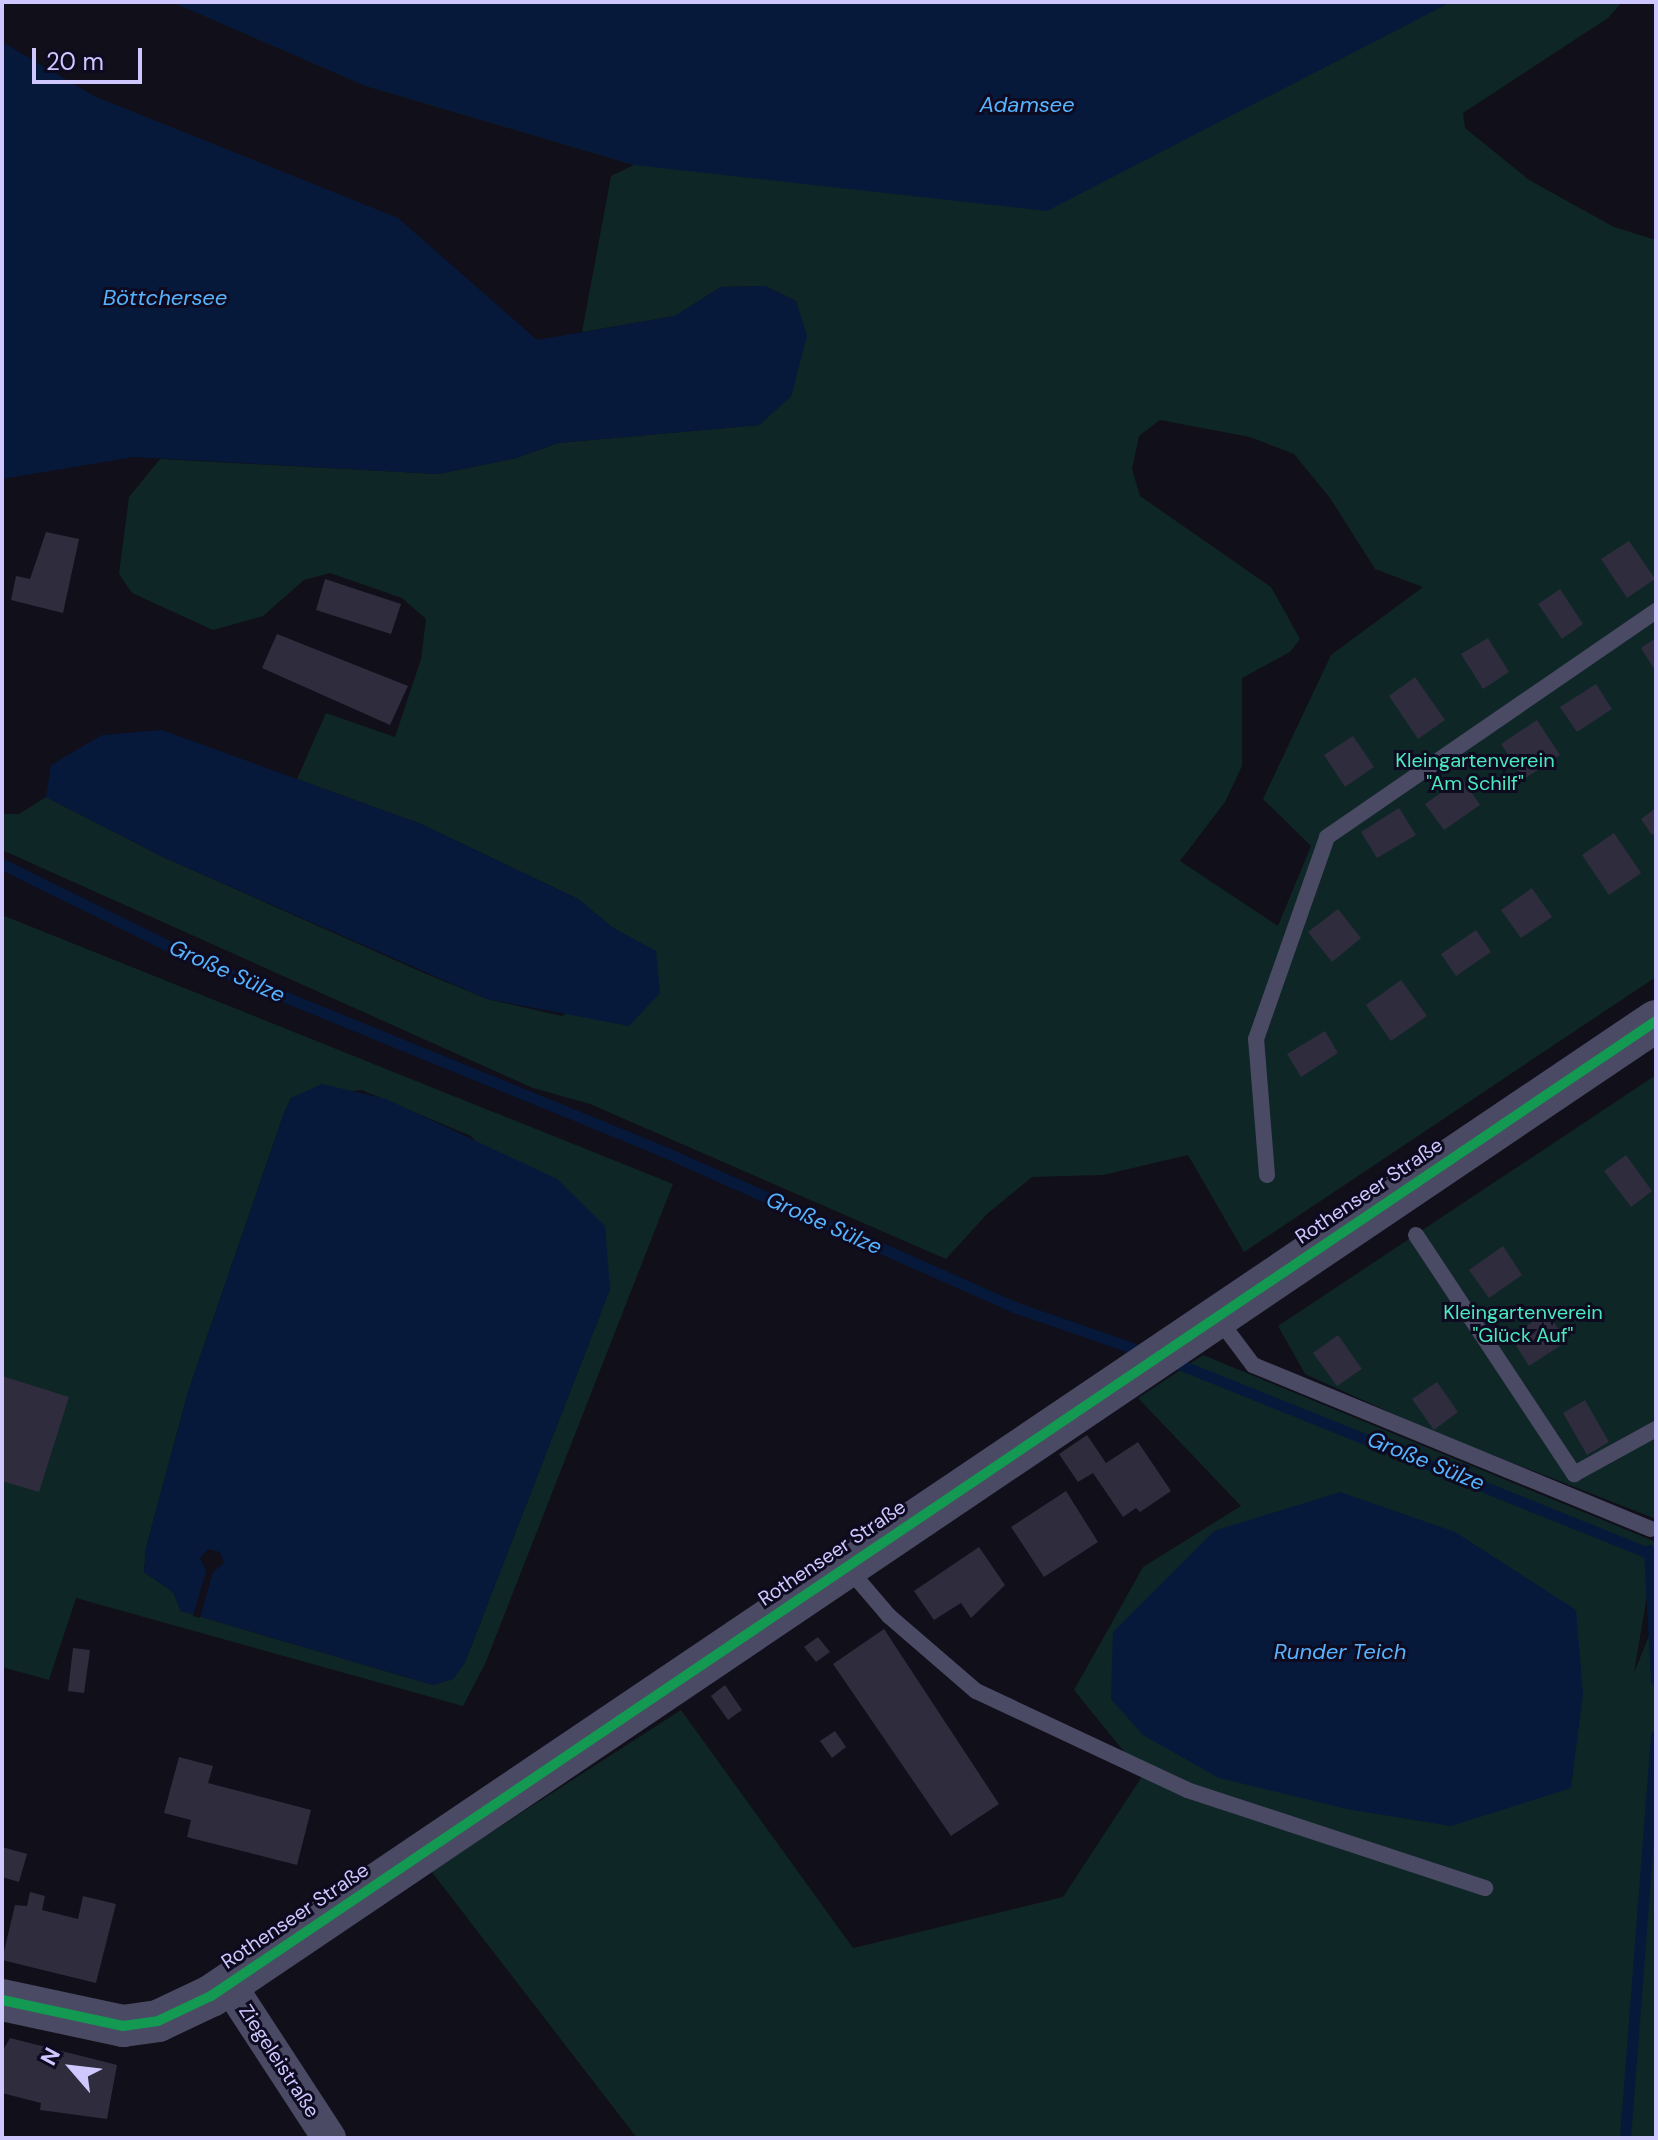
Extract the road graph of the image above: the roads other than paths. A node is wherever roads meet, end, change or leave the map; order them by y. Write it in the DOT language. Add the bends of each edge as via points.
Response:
graph roads {
  1 [pos="1656,611"];
  2 [pos="1656,1021"];
  3 [pos="1267,1175"];
  4 [pos="1416,1235"];
  5 [pos="1216,1315"];
  6 [pos="1656,1429"];
  7 [pos="1650,1529"];
  8 [pos="846,1566"];
  9 [pos="1485,1888"];
  10 [pos="228,1983"];
  11 [pos="2,2000"];
  12 [pos="329,2138"];
  1 -- 3 [label="lane" via="1327,837 1256,1039"];
  2 -- 5 [label="street, Rothenseer Straße"];
  4 -- 6 [label="lane" via="1574,1474"];
  5 -- 7 [label="lane" via="1253,1365"];
  5 -- 8 [label="street, Rothenseer Straße"];
  8 -- 9 [label="lane" via="889,1616 976,1691 1187,1790"];
  8 -- 10 [label="street, Rothenseer Straße"];
  10 -- 11 [label="street, Rothenseer Straße" via="173,2015 123,2026"];
  10 -- 12 [label="street, Ziegeleistraße"];
}
